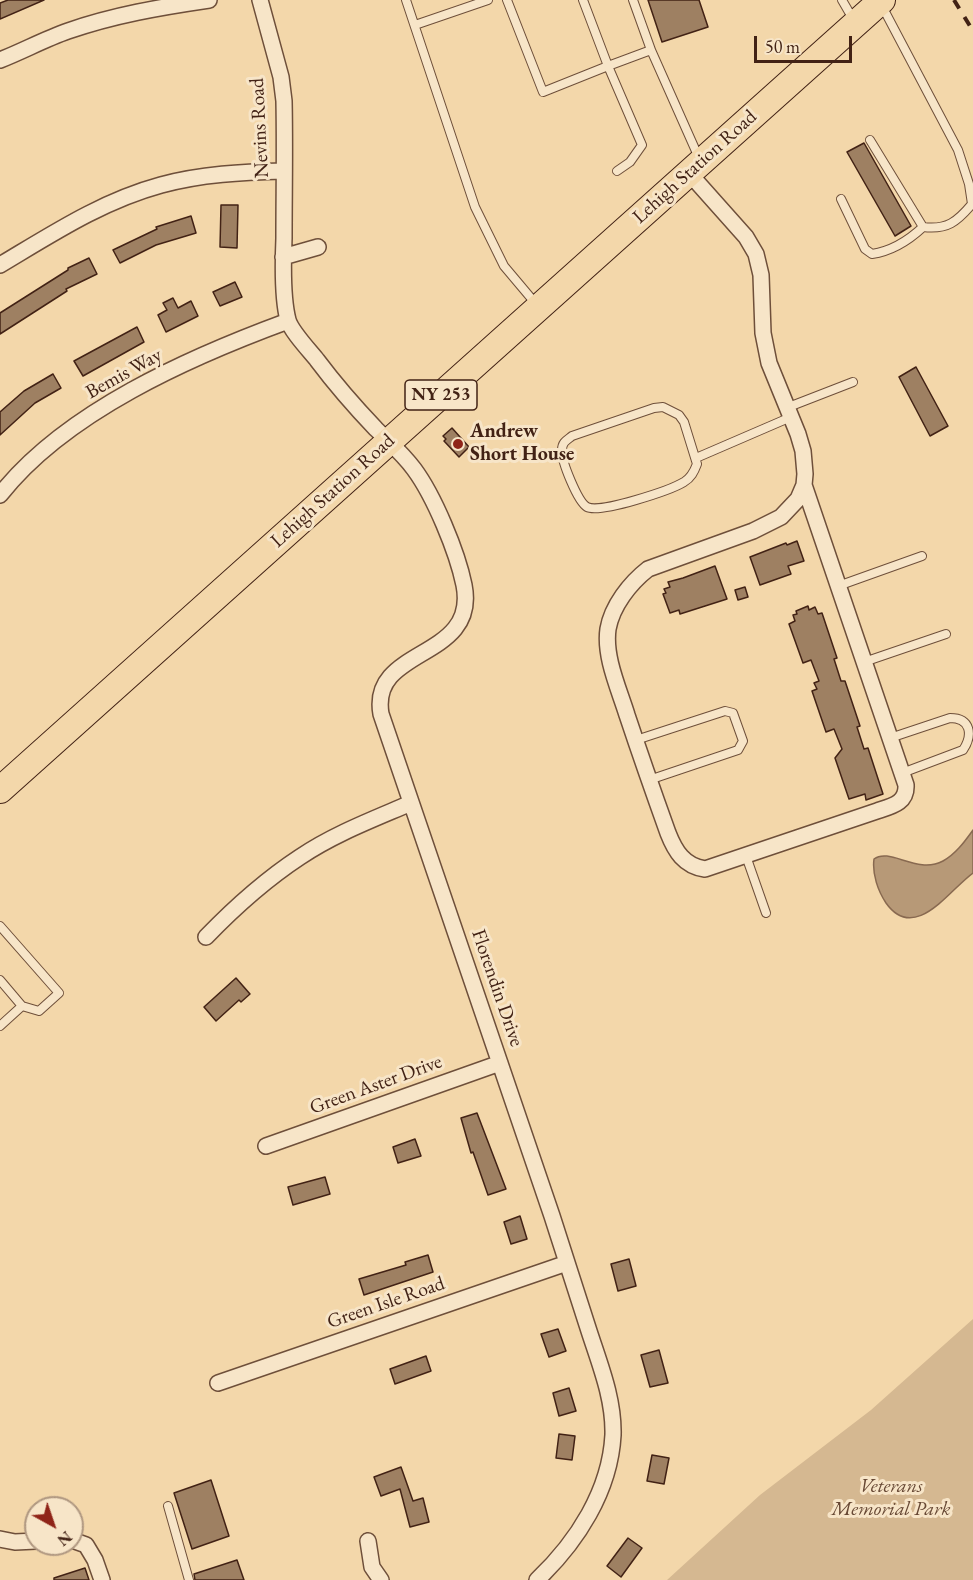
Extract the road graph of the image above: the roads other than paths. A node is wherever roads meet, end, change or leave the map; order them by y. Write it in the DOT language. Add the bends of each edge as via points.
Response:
graph roads {
  1 [pos="208,0"];
  2 [pos="260,0"];
  3 [pos="406,0"];
  4 [pos="488,0"];
  5 [pos="507,0"];
  6 [pos="583,0"];
  7 [pos="633,0"];
  8 [pos="842,0"];
  9 [pos="881,1"];
  10 [pos="855,23"];
  11 [pos="415,25"];
  12 [pos="651,50"];
  13 [pos="0,60"];
  14 [pos="608,66"];
  15 [pos="870,140"];
  16 [pos="695,168"];
  17 [pos="284,171"];
  18 [pos="617,171"];
  19 [pos="841,199"];
  20 [pos="922,227"];
  21 [pos="318,247"];
  22 [pos="283,257"];
  23 [pos="0,265"];
  24 [pos="539,307"];
  25 [pos="288,321"];
  26 [pos="853,382"];
  27 [pos="788,412"];
  28 [pos="388,442"];
  29 [pos="696,459"];
  30 [pos="804,485"];
  31 [pos="0,495"];
  32 [pos="922,556"];
  33 [pos="838,586"];
  34 [pos="946,634"];
  35 [pos="864,662"];
  36 [pos="890,738"];
  37 [pos="636,740"];
  38 [pos="902,773"];
  39 [pos="649,780"];
  40 [pos="0,790"];
  41 [pos="411,803"];
  42 [pos="747,856"];
  43 [pos="766,913"];
  44 [pos="0,926"];
  45 [pos="206,937"];
  46 [pos="0,980"];
  47 [pos="22,1006"];
  48 [pos="0,1026"];
  49 [pos="500,1063"];
  50 [pos="266,1146"];
  51 [pos="567,1263"];
  52 [pos="218,1383"];
  53 [pos="168,1506"];
  54 [pos="0,1539"];
  55 [pos="368,1541"];
  56 [pos="24,1542"];
  57 [pos="84,1544"];
  58 [pos="102,1580"];
  59 [pos="189,1580"];
  60 [pos="381,1580"];
  61 [pos="537,1580"];
  1 -- 13 [label="street" via="106,20"];
  2 -- 17 [label="street, Nevins Road" via="281,77"];
  3 -- 11 [label="lane"];
  4 -- 11 [label="lane"];
  5 -- 14 [label="lane" via="543,92"];
  6 -- 14 [label="lane"];
  7 -- 12 [label="lane"];
  8 -- 10 [label="lane"];
  9 -- 10 [label="main road, Lehigh Station Road / NY 253"];
  9 -- 20 [label="lane" via="958,150 969,184 972,204 959,220 938,229"];
  10 -- 16 [label="main road, Lehigh Station Road / NY 253"];
  11 -- 24 [label="lane" via="475,207 504,266"];
  12 -- 14 [label="lane"];
  12 -- 16 [label="lane"];
  14 -- 18 [label="lane" via="642,145 630,162"];
  15 -- 20 [label="lane"];
  16 -- 24 [label="main road, Lehigh Station Road / NY 253"];
  16 -- 27 [label="street" via="753,245 761,275 765,346"];
  17 -- 22 [label="street, Nevins Road"];
  17 -- 23 [label="street" via="223,174 161,185 101,207"];
  19 -- 20 [label="lane" via="865,249 872,254 910,239"];
  21 -- 22 [label="street"];
  22 -- 25 [label="street, Nevins Road"];
  24 -- 28 [label="main road, Lehigh Station Road / NY 253"];
  25 -- 28 [label="street" via="325,371"];
  25 -- 31 [label="street, Bemis Way" via="199,357 98,411 32,460"];
  26 -- 27 [label="lane"];
  27 -- 29 [label="lane"];
  27 -- 30 [label="street" via="803,451"];
  28 -- 40 [label="main road, Lehigh Station Road / NY 253"];
  28 -- 41 [label="street, Florendin Drive" via="427,489 445,528 464,583 466,601 461,624 398,670 381,692 381,714"];
  29 -- 29 [label="lane" via="694,472 684,483 599,510 580,502 561,448 572,436 663,407 684,422"];
  30 -- 33 [label="street"];
  30 -- 37 [label="street" via="798,499 770,524 648,568 628,589 609,626 607,640"];
  32 -- 33 [label="lane"];
  33 -- 35 [label="street"];
  34 -- 35 [label="lane"];
  35 -- 36 [label="street"];
  36 -- 38 [label="street"];
  36 -- 38 [label="lane" via="950,718 958,718 968,729 970,736 963,750"];
  37 -- 39 [label="street"];
  37 -- 39 [label="lane" via="725,711 733,713 742,741 738,750"];
  38 -- 42 [label="street" via="906,793 901,802"];
  39 -- 42 [label="street" via="676,852 683,859 705,869"];
  41 -- 45 [label="street" via="302,855 235,907"];
  41 -- 49 [label="street, Florendin Drive"];
  42 -- 43 [label="lane"];
  44 -- 47 [label="lane" via="59,993 39,1011"];
  46 -- 47 [label="lane"];
  47 -- 48 [label="lane"];
  49 -- 50 [label="street, Green Aster Drive"];
  49 -- 51 [label="street, Florendin Drive"];
  51 -- 52 [label="street, Green Isle Road"];
  51 -- 61 [label="street, Florendin Drive" via="608,1390 612,1437 609,1462 592,1509 561,1555"];
  53 -- 59 [label="lane"];
  54 -- 56 [label="street"];
  55 -- 60 [label="street" via="372,1567"];
  57 -- 58 [label="street"];
}
